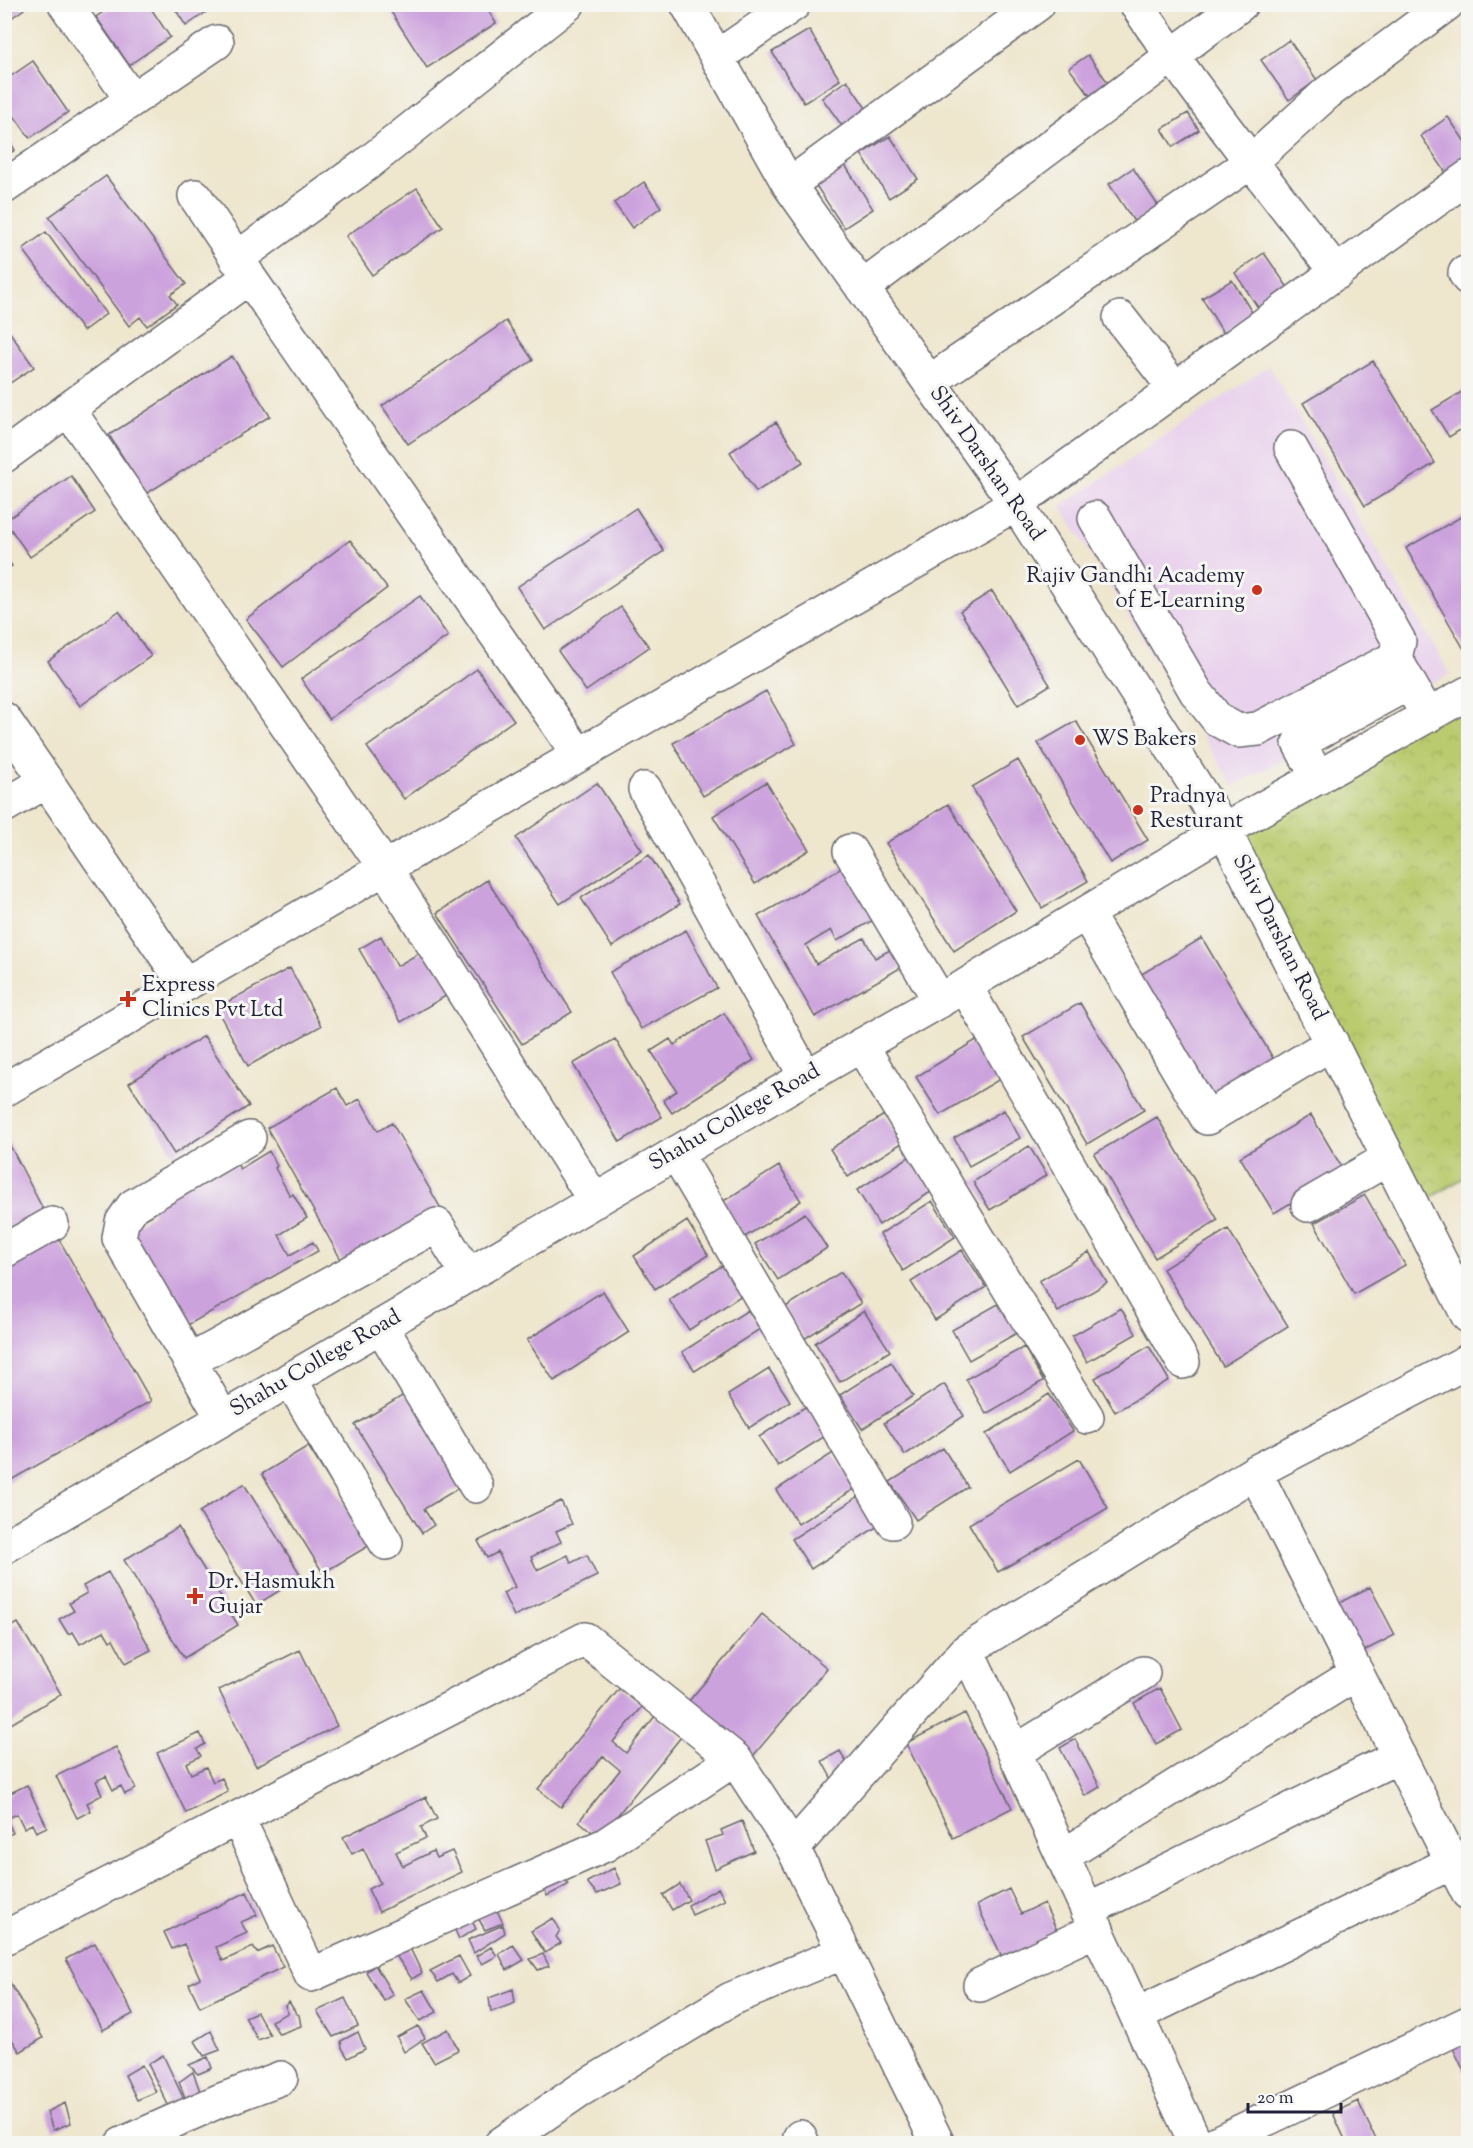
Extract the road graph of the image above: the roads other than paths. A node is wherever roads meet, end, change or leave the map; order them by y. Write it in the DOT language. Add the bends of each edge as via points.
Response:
graph roads {
  1 [pos="65,4"];
  2 [pos="568,4"];
  3 [pos="687,4"];
  4 [pos="795,4"];
  5 [pos="1038,4"];
  6 [pos="1136,4"];
  7 [pos="1241,4"];
  8 [pos="1447,4"];
  9 [pos="217,42"];
  10 [pos="1171,56"];
  11 [pos="717,57"];
  12 [pos="132,100"];
  13 [pos="1251,162"];
  14 [pos="1468,177"];
  15 [pos="789,185"];
  16 [pos="4,187"];
  17 [pos="195,196"];
  18 [pos="242,268"];
  19 [pos="1337,273"];
  20 [pos="862,288"];
  21 [pos="1120,318"];
  22 [pos="929,382"];
  23 [pos="1175,389"];
  24 [pos="68,410"];
  25 [pos="1291,448"];
  26 [pos="4,456"];
  27 [pos="1016,504"];
  28 [pos="1095,518"];
  29 [pos="1402,670"];
  30 [pos="1468,693"];
  31 [pos="1428,716"];
  32 [pos="4,719"];
  33 [pos="1292,729"];
  34 [pos="579,754"];
  35 [pos="1318,778"];
  36 [pos="47,781"];
  37 [pos="645,789"];
  38 [pos="4,806"];
  39 [pos="1224,830"];
  40 [pos="850,851"];
  41 [pos="385,868"];
  42 [pos="1086,914"];
  43 [pos="185,984"];
  44 [pos="952,993"];
  45 [pos="1332,1043"];
  46 [pos="861,1045"];
  47 [pos="806,1077"];
  48 [pos="4,1090"];
  49 [pos="249,1138"];
  50 [pos="676,1153"];
  51 [pos="1389,1158"];
  52 [pos="595,1201"];
  53 [pos="1308,1205"];
  54 [pos="52,1224"];
  55 [pos="4,1251"];
  56 [pos="468,1275"];
  57 [pos="1468,1316"];
  58 [pos="381,1326"];
  59 [pos="190,1361"];
  60 [pos="1468,1361"];
  61 [pos="1183,1362"];
  62 [pos="290,1379"];
  63 [pos="1087,1417"];
  64 [pos="223,1419"];
  65 [pos="1255,1472"];
  66 [pos="476,1486"];
  67 [pos="893,1522"];
  68 [pos="386,1543"];
  69 [pos="4,1547"];
  70 [pos="967,1650"];
  71 [pos="1143,1673"];
  72 [pos="1357,1673"];
  73 [pos="1015,1752"];
  74 [pos="1399,1756"];
  75 [pos="735,1759"];
  76 [pos="238,1818"];
  77 [pos="793,1848"];
  78 [pos="1063,1856"];
  79 [pos="1453,1862"];
  80 [pos="1468,1893"];
  81 [pos="1092,1919"];
  82 [pos="4,1938"];
  83 [pos="844,1952"];
  84 [pos="980,1985"];
  85 [pos="1136,2016"];
  86 [pos="1468,2023"];
  87 [pos="281,2078"];
  88 [pos="122,2144"];
  89 [pos="501,2144"];
  90 [pos="938,2144"];
  91 [pos="1196,2144"];
  92 [pos="1214,2144"];
  1 -- 12 [label="street"];
  2 -- 18 [label="street"];
  3 -- 11 [label="street, Shiv Darshan Road"];
  4 -- 11 [label="street"];
  5 -- 15 [label="street"];
  6 -- 10 [label="street"];
  7 -- 10 [label="street"];
  8 -- 13 [label="street" via="1327,93"];
  9 -- 12 [label="street"];
  10 -- 13 [label="street"];
  10 -- 20 [label="street"];
  11 -- 15 [label="street, Shiv Darshan Road"];
  12 -- 16 [label="street"];
  13 -- 19 [label="street"];
  13 -- 22 [label="street"];
  14 -- 19 [label="street"];
  15 -- 20 [label="street, Shiv Darshan Road"];
  17 -- 18 [label="street"];
  18 -- 24 [label="street"];
  18 -- 34 [label="street"];
  19 -- 23 [label="street"];
  20 -- 22 [label="street, Shiv Darshan Road"];
  21 -- 23 [label="street"];
  22 -- 27 [label="street, Shiv Darshan Road"];
  23 -- 27 [label="street"];
  24 -- 26 [label="street"];
  24 -- 41 [label="street"];
  25 -- 29 [label="street" via="1399,641"];
  27 -- 34 [label="street"];
  27 -- 39 [label="street, Shiv Darshan Road"];
  28 -- 33 [label="street" via="1196,692 1218,720 1238,731"];
  29 -- 31 [label="street"];
  29 -- 33 [label="street"];
  30 -- 31 [label="street, Shahu College Road"];
  31 -- 35 [label="street, Shahu College Road"];
  32 -- 36 [label="street"];
  33 -- 35 [label="street"];
  34 -- 41 [label="street"];
  35 -- 39 [label="street, Shahu College Road"];
  36 -- 38 [label="street"];
  36 -- 43 [label="street"];
  37 -- 47 [label="street"];
  39 -- 42 [label="street, Shahu College Road"];
  39 -- 45 [label="street, Shiv Darshan Road"];
  40 -- 44 [label="street"];
  41 -- 43 [label="street"];
  41 -- 52 [label="street"];
  42 -- 44 [label="street, Shahu College Road"];
  42 -- 45 [label="street" via="1207,1118"];
  43 -- 48 [label="street"];
  44 -- 46 [label="street, Shahu College Road"];
  44 -- 61 [label="street"];
  45 -- 51 [label="street, Shiv Darshan Road"];
  46 -- 47 [label="street, Shahu College Road"];
  46 -- 63 [label="street"];
  47 -- 50 [label="street, Shahu College Road"];
  49 -- 59 [label="street" via="133,1206 122,1222 119,1238"];
  50 -- 52 [label="street, Shahu College Road"];
  50 -- 67 [label="street"];
  51 -- 53 [label="street"];
  51 -- 57 [label="street, Shiv Darshan Road"];
  52 -- 56 [label="street, Shahu College Road"];
  54 -- 55 [label="street"];
  56 -- 58 [label="street, Shahu College Road"];
  56 -- 59 [label="street" via="437,1225"];
  58 -- 62 [label="street, Shahu College Road"];
  58 -- 66 [label="street"];
  59 -- 64 [label="street"];
  60 -- 65 [label="street"];
  62 -- 64 [label="street, Shahu College Road"];
  62 -- 68 [label="street"];
  64 -- 69 [label="street, Shahu College Road"];
  65 -- 70 [label="street"];
  65 -- 72 [label="street"];
  70 -- 73 [label="street"];
  70 -- 77 [label="street"];
  71 -- 73 [label="street"];
  72 -- 74 [label="street"];
  72 -- 78 [label="street"];
  73 -- 78 [label="street"];
  74 -- 79 [label="street"];
  74 -- 81 [label="street"];
  75 -- 76 [label="street" via="585,1639"];
  75 -- 76 [label="street" via="605,1845 311,1975"];
  75 -- 77 [label="street"];
  76 -- 82 [label="street"];
  77 -- 83 [label="street"];
  78 -- 81 [label="street"];
  79 -- 80 [label="street"];
  79 -- 85 [label="street"];
  81 -- 84 [label="street"];
  81 -- 85 [label="street"];
  83 -- 89 [label="street" via="731,1999 580,2090"];
  83 -- 90 [label="street"];
  85 -- 91 [label="street"];
  86 -- 92 [label="street"];
  87 -- 88 [label="street"];
}
